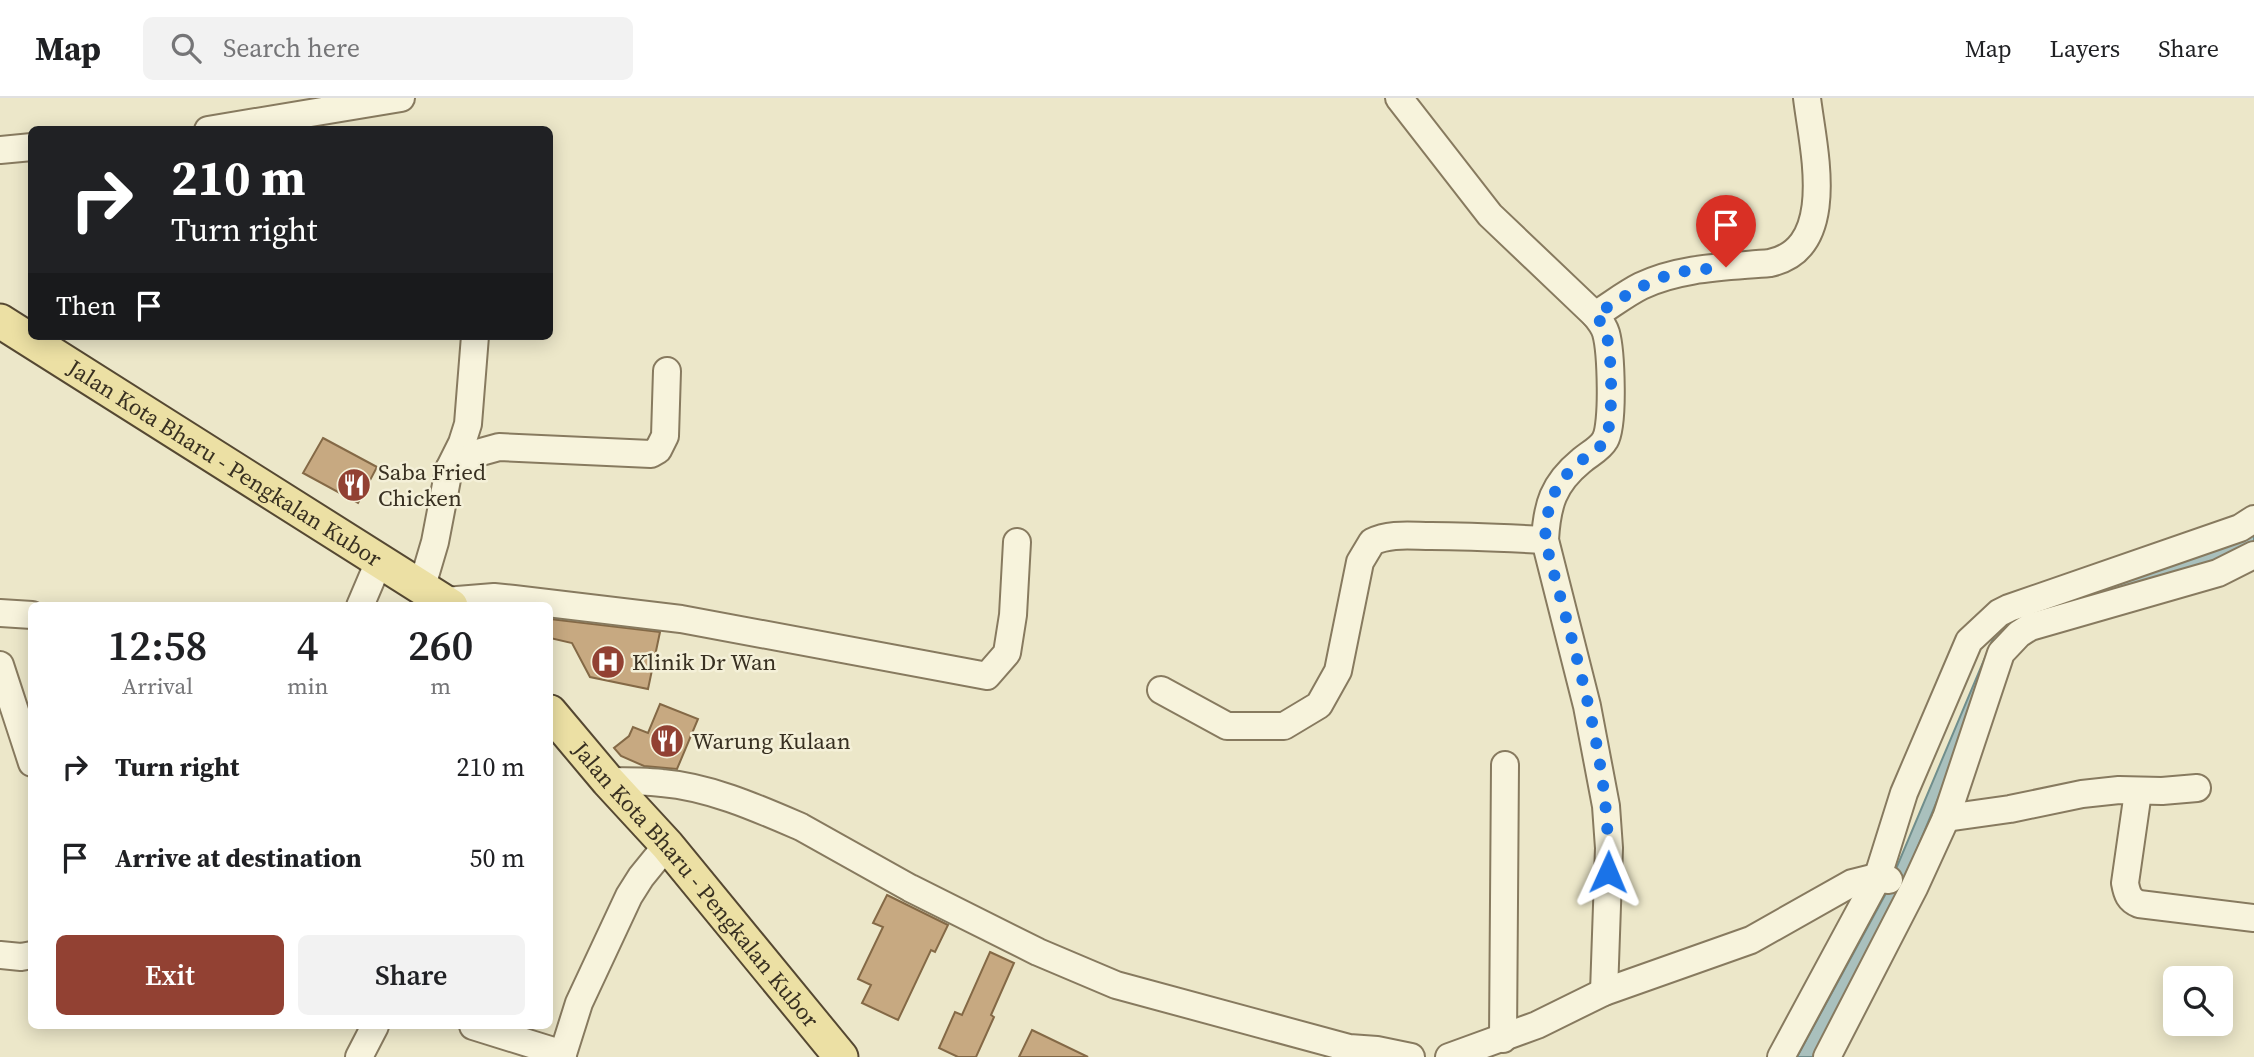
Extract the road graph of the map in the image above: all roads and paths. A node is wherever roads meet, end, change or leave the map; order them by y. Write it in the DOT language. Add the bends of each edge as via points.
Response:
graph roads {
  1 [pos="401,98"];
  2 [pos="1399,98"];
  3 [pos="1807,98"];
  4 [pos="232,126"];
  5 [pos="28,147"];
  6 [pos="0,150"];
  7 [pos="1595,315"];
  8 [pos="0,321"];
  9 [pos="28,339"];
  10 [pos="30,340"];
  11 [pos="475,340"];
  12 [pos="667,371"];
  13 [pos="449,468"];
  14 [pos="2254,519"];
  15 [pos="1545,540"];
  16 [pos="1017,542"];
  17 [pos="2254,555"];
  18 [pos="380,559"];
  19 [pos="439,598"];
  20 [pos="362,602"];
  21 [pos="546,602"];
  22 [pos="553,603"];
  23 [pos="0,613"];
  24 [pos="28,615"];
  25 [pos="0,664"];
  26 [pos="1161,690"];
  27 [pos="553,716"];
  28 [pos="28,751"];
  29 [pos="1504,765"];
  30 [pos="608,781"];
  31 [pos="2197,788"];
  32 [pos="2138,792"];
  33 [pos="1946,818"];
  34 [pos="667,845"];
  35 [pos="1896,883"];
  36 [pos="2254,918"];
  37 [pos="0,955"];
  38 [pos="28,956"];
  39 [pos="1604,992"];
  40 [pos="373,1029"];
  41 [pos="482,1029"];
  42 [pos="1503,1039"];
  43 [pos="563,1056"];
  44 [pos="359,1057"];
  45 [pos="841,1057"];
  46 [pos="1411,1057"];
  47 [pos="1449,1057"];
  48 [pos="1781,1057"];
  49 [pos="1827,1057"];
  1 -- 4 [label="street"];
  2 -- 7 [label="street" via="1490,215"];
  3 -- 7 [label="street" via="1817,196 1813,223 1796,252 1781,261 1682,272 1656,280"];
  5 -- 6 [label="street"];
  7 -- 15 [label="street" via="1607,336 1608,436 1559,482 1546,518"];
  8 -- 9 [label="main road, Jalan Kota Bharu - Pengkalan Kubor"];
  10 -- 18 [label="main road, Jalan Kota Bharu - Pengkalan Kubor"];
  11 -- 13 [label="street" via="468,424"];
  12 -- 13 [label="street" via="665,436 651,454 499,447"];
  13 -- 19 [label="street" via="435,542"];
  14 -- 35 [label="street" via="2240,528 2018,604 1981,628 1969,642 1904,793"];
  15 -- 26 [label="street" via="1397,536 1372,542 1360,562 1338,671 1319,705 1284,726 1227,726"];
  15 -- 39 [label="street" via="1587,706 1606,806"];
  16 -- 22 [label="street" via="1007,653 987,676 681,619"];
  17 -- 33 [label="street" via="2218,573 2019,634 2001,653"];
  18 -- 19 [label="main road, Jalan Kota Bharu - Pengkalan Kubor"];
  18 -- 20 [label="street"];
  19 -- 21 [label="street"];
  23 -- 24 [label="street"];
  25 -- 28 [label="street"];
  27 -- 30 [label="main road, Jalan Kota Bharu - Pengkalan Kubor"];
  29 -- 42 [label="street"];
  30 -- 34 [label="main road, Jalan Kota Bharu - Pengkalan Kubor"];
  30 -- 46 [label="street" via="686,787 782,818 910,888 1116,985 1349,1048"];
  31 -- 32 [label="street"];
  32 -- 33 [label="street" via="2082,794"];
  32 -- 36 [label="street" via="2125,883 2132,901"];
  33 -- 35 [label="street"];
  34 -- 43 [label="street" via="629,896 579,1003"];
  34 -- 45 [label="main road, Jalan Kota Bharu - Pengkalan Kubor"];
  35 -- 39 [label="street" via="1863,879 1852,883 1751,940"];
  35 -- 48 [label="street"];
  35 -- 49 [label="street"];
  37 -- 38 [label="street"];
  39 -- 42 [label="street"];
  40 -- 44 [label="street"];
  41 -- 43 [label="street"];
  42 -- 47 [label="street"];
}
